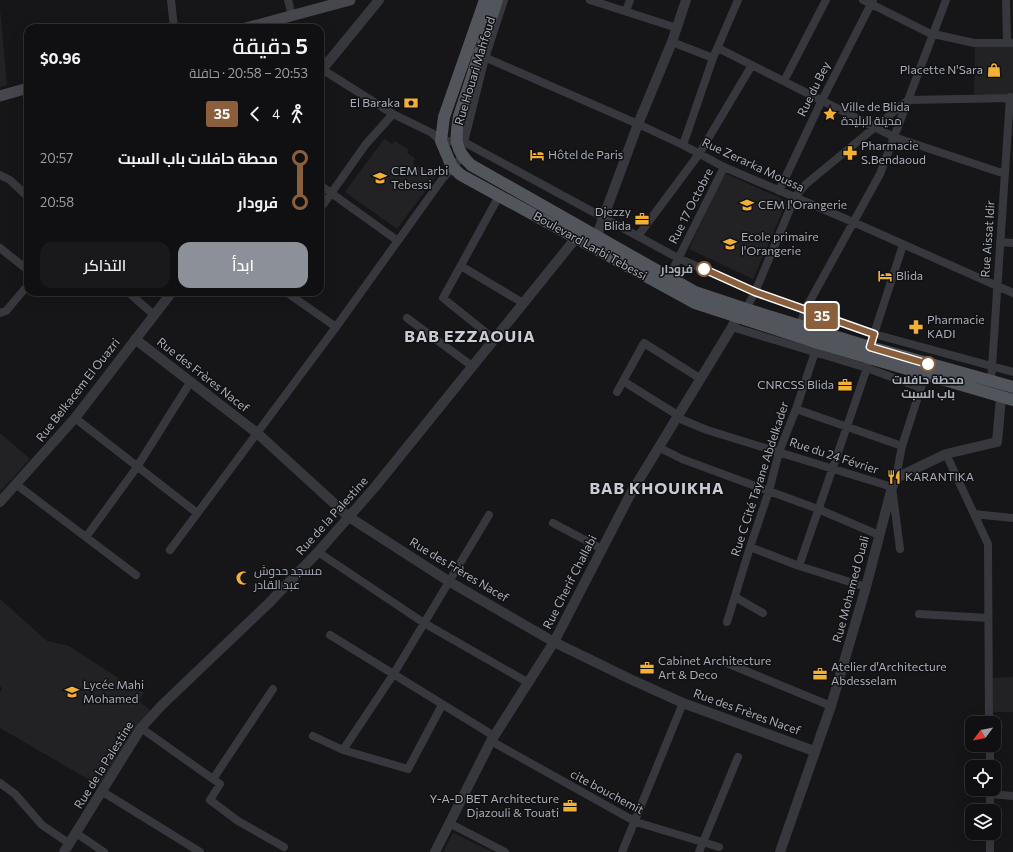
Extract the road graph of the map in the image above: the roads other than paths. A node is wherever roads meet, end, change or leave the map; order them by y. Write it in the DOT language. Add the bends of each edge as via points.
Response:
graph roads {
  1 [pos="171,0"];
  2 [pos="288,0"];
  3 [pos="350,0"];
  4 [pos="379,0"];
  5 [pos="485,0"];
  6 [pos="497,0"];
  7 [pos="504,0"];
  8 [pos="590,0"];
  9 [pos="630,0"];
  10 [pos="686,0"];
  11 [pos="738,0"];
  12 [pos="826,0"];
  13 [pos="863,0"];
  14 [pos="946,0"];
  15 [pos="1006,0"];
  16 [pos="872,2"];
  17 [pos="626,11"];
  18 [pos="292,15"];
  19 [pos="174,24"];
  20 [pos="262,24"];
  21 [pos="677,28"];
  22 [pos="933,34"];
  23 [pos="672,42"];
  24 [pos="1010,43"];
  25 [pos="718,48"];
  26 [pos="468,50"];
  27 [pos="482,57"];
  28 [pos="713,58"];
  29 [pos="752,65"];
  30 [pos="324,66"];
  31 [pos="324,72"];
  32 [pos="784,81"];
  33 [pos="24,89"];
  34 [pos="0,96"];
  35 [pos="1011,98"];
  36 [pos="908,100"];
  37 [pos="821,102"];
  38 [pos="394,114"];
  39 [pos="638,124"];
  40 [pos="873,128"];
  41 [pos="894,137"];
  42 [pos="441,141"];
  43 [pos="460,142"];
  44 [pos="683,144"];
  45 [pos="699,154"];
  46 [pos="462,157"];
  47 [pos="452,167"];
  48 [pos="724,167"];
  49 [pos="1008,172"];
  50 [pos="0,175"];
  51 [pos="324,188"];
  52 [pos="24,190"];
  53 [pos="779,191"];
  54 [pos="331,192"];
  55 [pos="499,196"];
  56 [pos="795,197"];
  57 [pos="324,202"];
  58 [pos="603,218"];
  59 [pos="853,222"];
  60 [pos="580,233"];
  61 [pos="638,236"];
  62 [pos="398,241"];
  63 [pos="595,241"];
  64 [pos="1000,242"];
  65 [pos="1013,243"];
  66 [pos="903,245"];
  67 [pos="0,248"];
  68 [pos="678,258"];
  69 [pos="461,266"];
  70 [pos="24,267"];
  71 [pos="669,277"];
  72 [pos="996,285"];
  73 [pos="24,290"];
  74 [pos="755,292"];
  75 [pos="1013,293"];
  76 [pos="133,296"];
  77 [pos="169,296"];
  78 [pos="292,296"];
  79 [pos="524,303"];
  80 [pos="805,310"];
  81 [pos="0,313"];
  82 [pos="154,315"];
  83 [pos="739,315"];
  84 [pos="407,318"];
  85 [pos="800,325"];
  86 [pos="336,327"];
  87 [pos="874,334"];
  88 [pos="134,339"];
  89 [pos="494,339"];
  90 [pos="816,347"];
  91 [pos="869,358"];
  92 [pos="472,366"];
  93 [pos="992,367"];
  94 [pos="1013,372"];
  95 [pos="925,375"];
  96 [pos="701,379"];
  97 [pos="191,381"];
  98 [pos="623,381"];
  99 [pos="991,382"];
  100 [pos="1013,387"];
  101 [pos="920,388"];
  102 [pos="617,392"];
  103 [pos="1007,399"];
  104 [pos="796,409"];
  105 [pos="679,417"];
  106 [pos="74,418"];
  107 [pos="846,427"];
  108 [pos="257,433"];
  109 [pos="902,446"];
  110 [pos="658,447"];
  111 [pos="779,452"];
  112 [pos="946,454"];
  113 [pos="137,467"];
  114 [pos="832,468"];
  115 [pos="894,482"];
  116 [pos="17,485"];
  117 [pos="769,491"];
  118 [pos="0,502"];
  119 [pos="818,509"];
  120 [pos="197,513"];
  121 [pos="974,514"];
  122 [pos="489,516"];
  123 [pos="349,517"];
  124 [pos="1013,518"];
  125 [pos="553,523"];
  126 [pos="879,535"];
  127 [pos="86,537"];
  128 [pos="750,546"];
  129 [pos="602,549"];
  130 [pos="900,549"];
  131 [pos="170,550"];
  132 [pos="318,552"];
  133 [pos="799,566"];
  134 [pos="136,575"];
  135 [pos="450,582"];
  136 [pos="866,587"];
  137 [pos="735,596"];
  138 [pos="763,613"];
  139 [pos="918,614"];
  140 [pos="988,618"];
  141 [pos="727,622"];
  142 [pos="424,623"];
  143 [pos="330,635"];
  144 [pos="554,642"];
  145 [pos="724,662"];
  146 [pos="393,675"];
  147 [pos="528,682"];
  148 [pos="273,689"];
  149 [pos="683,702"];
  150 [pos="442,705"];
  151 [pos="831,706"];
  152 [pos="990,716"];
  153 [pos="141,728"];
  154 [pos="313,736"];
  155 [pos="492,739"];
  156 [pos="343,750"];
  157 [pos="814,751"];
  158 [pos="738,757"];
  159 [pos="213,779"];
  160 [pos="0,783"];
  161 [pos="103,792"];
  162 [pos="1001,794"];
  163 [pos="1013,796"];
  164 [pos="636,822"];
  165 [pos="449,823"];
  166 [pos="76,833"];
  167 [pos="990,840"];
  168 [pos="702,842"];
  169 [pos="284,847"];
  170 [pos="718,847"];
  171 [pos="67,848"];
  172 [pos="104,852"];
  173 [pos="200,852"];
  174 [pos="435,852"];
  175 [pos="505,852"];
  176 [pos="622,852"];
  177 [pos="699,852"];
  178 [pos="780,852"];
  179 [pos="990,852"];
  1 -- 19 [label="street"];
  2 -- 18 [label="street"];
  3 -- 18 [label="main road"];
  4 -- 30 [label="street"];
  5 -- 26 [label="main road, Rue Houari Mahfoud"];
  6 -- 27 [label="main road, Rue Houari Mahfoud"];
  7 -- 27 [label="street"];
  8 -- 17 [label="street"];
  9 -- 17 [label="street"];
  10 -- 21 [label="street"];
  11 -- 25 [label="street"];
  12 -- 32 [label="street"];
  13 -- 16 [label="street"];
  14 -- 22 [label="street"];
  15 -- 24 [label="street"];
  16 -- 22 [label="street"];
  16 -- 37 [label="street, Rue du Bey"];
  17 -- 21 [label="street"];
  18 -- 20 [label="main road"];
  21 -- 23 [label="street"];
  22 -- 24 [label="street" via="974,43"];
  22 -- 36 [label="street"];
  23 -- 28 [label="street"];
  23 -- 39 [label="street"];
  25 -- 28 [label="street"];
  25 -- 29 [label="street"];
  26 -- 27 [label="street, Rue Zerarka Moussa"];
  26 -- 42 [label="main road, Rue Houari Mahfoud" via="444,117"];
  27 -- 39 [label="street, Rue Zerarka Moussa"];
  27 -- 43 [label="main road, Rue Houari Mahfoud" via="459,116 456,136"];
  28 -- 44 [label="street"];
  29 -- 32 [label="street"];
  29 -- 45 [label="street"];
  31 -- 38 [label="street"];
  32 -- 37 [label="street"];
  33 -- 34 [label="main road"];
  35 -- 36 [label="street"];
  35 -- 49 [label="street, Rue Aissat Idir"];
  36 -- 40 [label="street"];
  36 -- 41 [label="street"];
  37 -- 40 [label="street"];
  37 -- 53 [label="street, Rue du Bey"];
  38 -- 42 [label="street"];
  38 -- 54 [label="street" via="366,144"];
  39 -- 44 [label="street, Rue Zerarka Moussa"];
  39 -- 58 [label="street"];
  40 -- 41 [label="street"];
  40 -- 56 [label="street" via="806,184"];
  41 -- 49 [label="street"];
  41 -- 59 [label="street" via="880,174"];
  42 -- 43 [label="street"];
  42 -- 47 [label="main road"];
  43 -- 46 [label="main road"];
  43 -- 58 [label="street"];
  44 -- 45 [label="street, Rue Zerarka Moussa"];
  45 -- 48 [label="street, Rue Zerarka Moussa"];
  45 -- 61 [label="street"];
  46 -- 47 [label="street"];
  46 -- 60 [label="main road, Boulevard Larbi Tebessi"];
  47 -- 55 [label="main road, Boulevard Larbi Tebessi" via="461,175"];
  47 -- 62 [label="street"];
  48 -- 53 [label="street, Rue Zerarka Moussa"];
  48 -- 68 [label="street, Rue 17 Octobre"];
  49 -- 64 [label="street, Rue Aissat Idir"];
  50 -- 52 [label="street"];
  51 -- 54 [label="street"];
  53 -- 56 [label="street, Rue Zerarka Moussa"];
  54 -- 57 [label="street"];
  54 -- 62 [label="street"];
  55 -- 60 [label="main road, Boulevard Larbi Tebessi"];
  55 -- 69 [label="street"];
  56 -- 59 [label="street, Rue Zerarka Moussa"];
  56 -- 74 [label="street"];
  58 -- 61 [label="street"];
  58 -- 63 [label="street"];
  59 -- 66 [label="street, Rue Zerarka Moussa"];
  59 -- 80 [label="street"];
  60 -- 63 [label="main road, Boulevard Larbi Tebessi"];
  60 -- 79 [label="street, Rue de la Palestine"];
  61 -- 68 [label="street"];
  62 -- 86 [label="street"];
  63 -- 71 [label="main road, Boulevard Larbi Tebessi"];
  63 -- 83 [label="main road, Boulevard Larbi Tebessi" via="695,303"];
  64 -- 65 [label="street"];
  64 -- 72 [label="street, Rue Aissat Idir"];
  66 -- 72 [label="street, Rue Zerarka Moussa"];
  66 -- 87 [label="street"];
  67 -- 70 [label="street"];
  68 -- 71 [label="street, Rue 17 Octobre"];
  68 -- 74 [label="street"];
  69 -- 79 [label="street"];
  69 -- 89 [label="street" via="444,298"];
  71 -- 83 [label="main road, Boulevard Larbi Tebessi"];
  72 -- 75 [label="street, Rue Zerarka Moussa"];
  72 -- 93 [label="street, Rue Aissat Idir"];
  73 -- 81 [label="street" via="6,311"];
  74 -- 80 [label="street"];
  74 -- 83 [label="street"];
  76 -- 82 [label="street"];
  77 -- 82 [label="street, Rue Belkacem El Ouazri"];
  78 -- 86 [label="street"];
  79 -- 89 [label="street, Rue de la Palestine"];
  80 -- 85 [label="street"];
  80 -- 87 [label="street"];
  82 -- 88 [label="street, Rue Belkacem El Ouazri"];
  83 -- 85 [label="main road, Boulevard Larbi Tebessi"];
  83 -- 90 [label="main road, Boulevard Larbi Tebessi"];
  83 -- 96 [label="street, Rue Cherif Challabi"];
  84 -- 92 [label="street"];
  85 -- 91 [label="main road, Boulevard Larbi Tebessi"];
  86 -- 108 [label="street"];
  87 -- 91 [label="street"];
  87 -- 93 [label="street"];
  88 -- 97 [label="street, Rue des Frères Nacef"];
  88 -- 106 [label="street, Rue Belkacem El Ouazri"];
  89 -- 92 [label="street, Rue de la Palestine"];
  90 -- 91 [label="main road, Boulevard Larbi Tebessi"];
  90 -- 104 [label="street, Rue C Cité Tayane Abdelkader"];
  91 -- 95 [label="main road, Boulevard Larbi Tebessi"];
  91 -- 99 [label="main road, Boulevard Larbi Tebessi"];
  91 -- 101 [label="street"];
  91 -- 107 [label="street"];
  92 -- 123 [label="street, Rue de la Palestine"];
  93 -- 94 [label="street"];
  93 -- 99 [label="street, Rue Aissat Idir"];
  95 -- 101 [label="street"];
  95 -- 103 [label="main road, Boulevard Larbi Tebessi"];
  96 -- 98 [label="street" via="644,343"];
  96 -- 105 [label="street, Rue Cherif Challabi"];
  97 -- 108 [label="street, Rue des Frères Nacef"];
  97 -- 113 [label="street"];
  98 -- 102 [label="street"];
  98 -- 105 [label="street, Rue du 24 Février"];
  99 -- 100 [label="main road, Boulevard Larbi Tebessi"];
  101 -- 109 [label="street"];
  103 -- 112 [label="street" via="997,442"];
  104 -- 107 [label="street"];
  104 -- 111 [label="street, Rue C Cité Tayane Abdelkader"];
  105 -- 110 [label="street, Rue Cherif Challabi"];
  105 -- 111 [label="street, Rue du 24 Février" via="707,430"];
  106 -- 113 [label="street"];
  106 -- 116 [label="street, Rue Belkacem El Ouazri"];
  107 -- 109 [label="street"];
  107 -- 114 [label="street"];
  108 -- 120 [label="street"];
  108 -- 123 [label="street, Rue des Frères Nacef"];
  109 -- 115 [label="street"];
  110 -- 117 [label="street" via="682,460"];
  110 -- 129 [label="street, Rue Cherif Challabi"];
  111 -- 114 [label="street, Rue du 24 Février"];
  111 -- 117 [label="street, Rue C Cité Tayane Abdelkader"];
  112 -- 115 [label="street"];
  112 -- 121 [label="street"];
  113 -- 120 [label="street"];
  113 -- 127 [label="street"];
  114 -- 115 [label="street, Rue du 24 Février"];
  114 -- 119 [label="street"];
  115 -- 126 [label="street, Rue Mohamed Ouali"];
  115 -- 130 [label="street"];
  116 -- 118 [label="street, Rue Belkacem El Ouazri"];
  116 -- 127 [label="street"];
  117 -- 119 [label="street"];
  117 -- 128 [label="street, Rue C Cité Tayane Abdelkader"];
  119 -- 126 [label="street"];
  119 -- 133 [label="street"];
  120 -- 131 [label="street"];
  121 -- 124 [label="street"];
  121 -- 140 [label="street" via="988,544"];
  122 -- 135 [label="street"];
  123 -- 132 [label="street, Rue de la Palestine"];
  123 -- 135 [label="street, Rue des Frères Nacef"];
  125 -- 129 [label="street"];
  126 -- 136 [label="street, Rue Mohamed Ouali"];
  127 -- 134 [label="street"];
  128 -- 133 [label="street"];
  128 -- 137 [label="street, Rue C Cité Tayane Abdelkader"];
  129 -- 144 [label="street, Rue Cherif Challabi"];
  132 -- 142 [label="street"];
  132 -- 153 [label="street, Rue de la Palestine"];
  133 -- 136 [label="street"];
  135 -- 142 [label="street"];
  135 -- 144 [label="street, Rue des Frères Nacef"];
  136 -- 151 [label="street, Rue Mohamed Ouali"];
  137 -- 138 [label="street"];
  137 -- 141 [label="street, Rue C Cité Tayane Abdelkader"];
  139 -- 140 [label="street"];
  140 -- 152 [label="street"];
  142 -- 146 [label="street"];
  142 -- 147 [label="street"];
  143 -- 146 [label="street, cite bouchemit"];
  144 -- 147 [label="street, Rue Cherif Challabi"];
  144 -- 149 [label="street, Rue des Frères Nacef"];
  145 -- 151 [label="street"];
  146 -- 150 [label="street, cite bouchemit"];
  146 -- 156 [label="street"];
  147 -- 155 [label="street, Rue Cherif Challabi"];
  148 -- 159 [label="street"];
  149 -- 157 [label="street, Rue des Frères Nacef"];
  149 -- 164 [label="street"];
  150 -- 155 [label="street, cite bouchemit"];
  150 -- 156 [label="street" via="408,769"];
  151 -- 157 [label="street, Rue Mohamed Ouali"];
  153 -- 159 [label="street"];
  153 -- 161 [label="street, Rue de la Palestine"];
  154 -- 156 [label="street"];
  155 -- 164 [label="street, cite bouchemit"];
  155 -- 165 [label="street, Rue Cherif Challabi"];
  157 -- 178 [label="street, Rue Mohamed Ouali"];
  158 -- 168 [label="street"];
  159 -- 169 [label="street" via="220,784 210,800 238,821"];
  160 -- 171 [label="street" via="15,794 42,825"];
  161 -- 166 [label="street, Rue de la Palestine"];
  161 -- 173 [label="street"];
  162 -- 163 [label="street"];
  164 -- 168 [label="street, cite bouchemit"];
  164 -- 176 [label="street"];
  165 -- 174 [label="street, Rue Cherif Challabi"];
  165 -- 175 [label="street"];
  166 -- 171 [label="street, Rue de la Palestine"];
  166 -- 172 [label="street"];
  167 -- 179 [label="street"];
  168 -- 170 [label="street, cite bouchemit"];
  168 -- 177 [label="street"];
}
